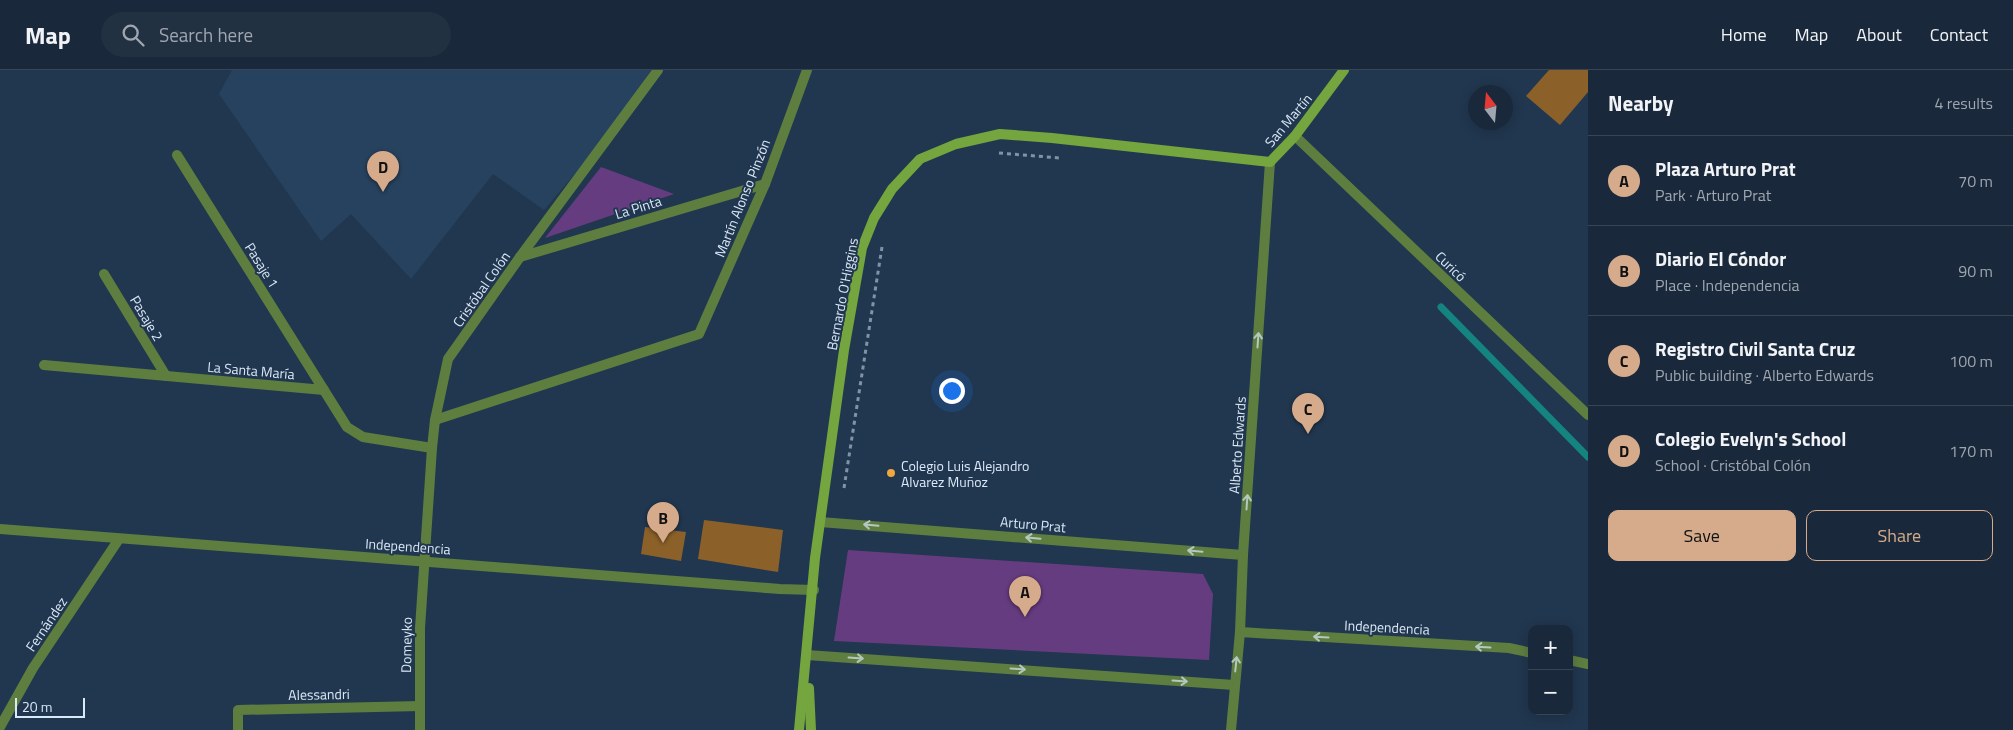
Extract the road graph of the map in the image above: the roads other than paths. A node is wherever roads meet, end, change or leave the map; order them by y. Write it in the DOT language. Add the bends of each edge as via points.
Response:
graph roads {
  1 [pos="658,70"];
  2 [pos="806,70"];
  3 [pos="1344,70"];
  4 [pos="1296,136"];
  5 [pos="177,155"];
  6 [pos="1270,162"];
  7 [pos="764,184"];
  8 [pos="520,257"];
  9 [pos="104,274"];
  10 [pos="44,365"];
  11 [pos="166,376"];
  12 [pos="324,390"];
  13 [pos="1588,415"];
  14 [pos="435,420"];
  15 [pos="432,448"];
  16 [pos="820,522"];
  17 [pos="0,529"];
  18 [pos="119,538"];
  19 [pos="1243,555"];
  20 [pos="424,561"];
  21 [pos="814,590"];
  22 [pos="1240,632"];
  23 [pos="1528,652"];
  24 [pos="807,655"];
  25 [pos="1573,661"];
  26 [pos="1588,664"];
  27 [pos="1234,685"];
  28 [pos="420,706"];
  29 [pos="0,727"];
  30 [pos="238,730"];
  31 [pos="420,730"];
  32 [pos="799,730"];
  33 [pos="810,730"];
  34 [pos="1231,730"];
  1 -- 8 [label="street, Cristóbal Colón"];
  2 -- 7 [label="street, Martín Alonso Pinzón"];
  3 -- 4 [label="main road, San Martín"];
  4 -- 6 [label="main road, San Martín"];
  4 -- 13 [label="street, Curicó"];
  5 -- 12 [label="street, Pasaje 1"];
  6 -- 16 [label="main road, Bernardo O'Higgins" via="1000,134 956,144 920,159 892,190 874,218 862,248"];
  19 -- 6 [label="street, Alberto Edwards, one-way"];
  7 -- 8 [label="street, La Pinta"];
  7 -- 14 [label="street, Martín Alonso Pinzón" via="699,334"];
  8 -- 14 [label="street, Cristóbal Colón" via="448,359"];
  9 -- 11 [label="street, Pasaje 2"];
  10 -- 11 [label="street, La Santa María"];
  11 -- 12 [label="street, La Santa María"];
  12 -- 15 [label="street" via="356,434"];
  14 -- 15 [label="street, Cristóbal Colón"];
  15 -- 20 [label="street, Cristóbal Colón"];
  19 -- 16 [label="street, Arturo Prat, one-way"];
  16 -- 21 [label="main road, Bernardo O'Higgins"];
  17 -- 18 [label="street, Independencia"];
  18 -- 20 [label="street, Independencia"];
  18 -- 29 [label="street, Fernández" via="33,668"];
  19 -- 22 [label="street, Alberto Edwards"];
  20 -- 21 [label="street, Independencia"];
  20 -- 28 [label="street, Domeyko"];
  21 -- 24 [label="main road, Bernardo O'Higgins"];
  23 -- 22 [label="street, Independencia, one-way" via="1509,648"];
  27 -- 22 [label="street, Alberto Edwards, one-way"];
  24 -- 27 [label="street, one-way"];
  24 -- 32 [label="main road, Bernardo O'Higgins"];
  24 -- 33 [label="main road, Bernardo O'Higgins"];
  25 -- 26 [label="street"];
  27 -- 34 [label="street, Alberto Edwards"];
  28 -- 30 [label="street, Alessandri" via="238,710"];
  28 -- 31 [label="street, Domeyko"];
}
